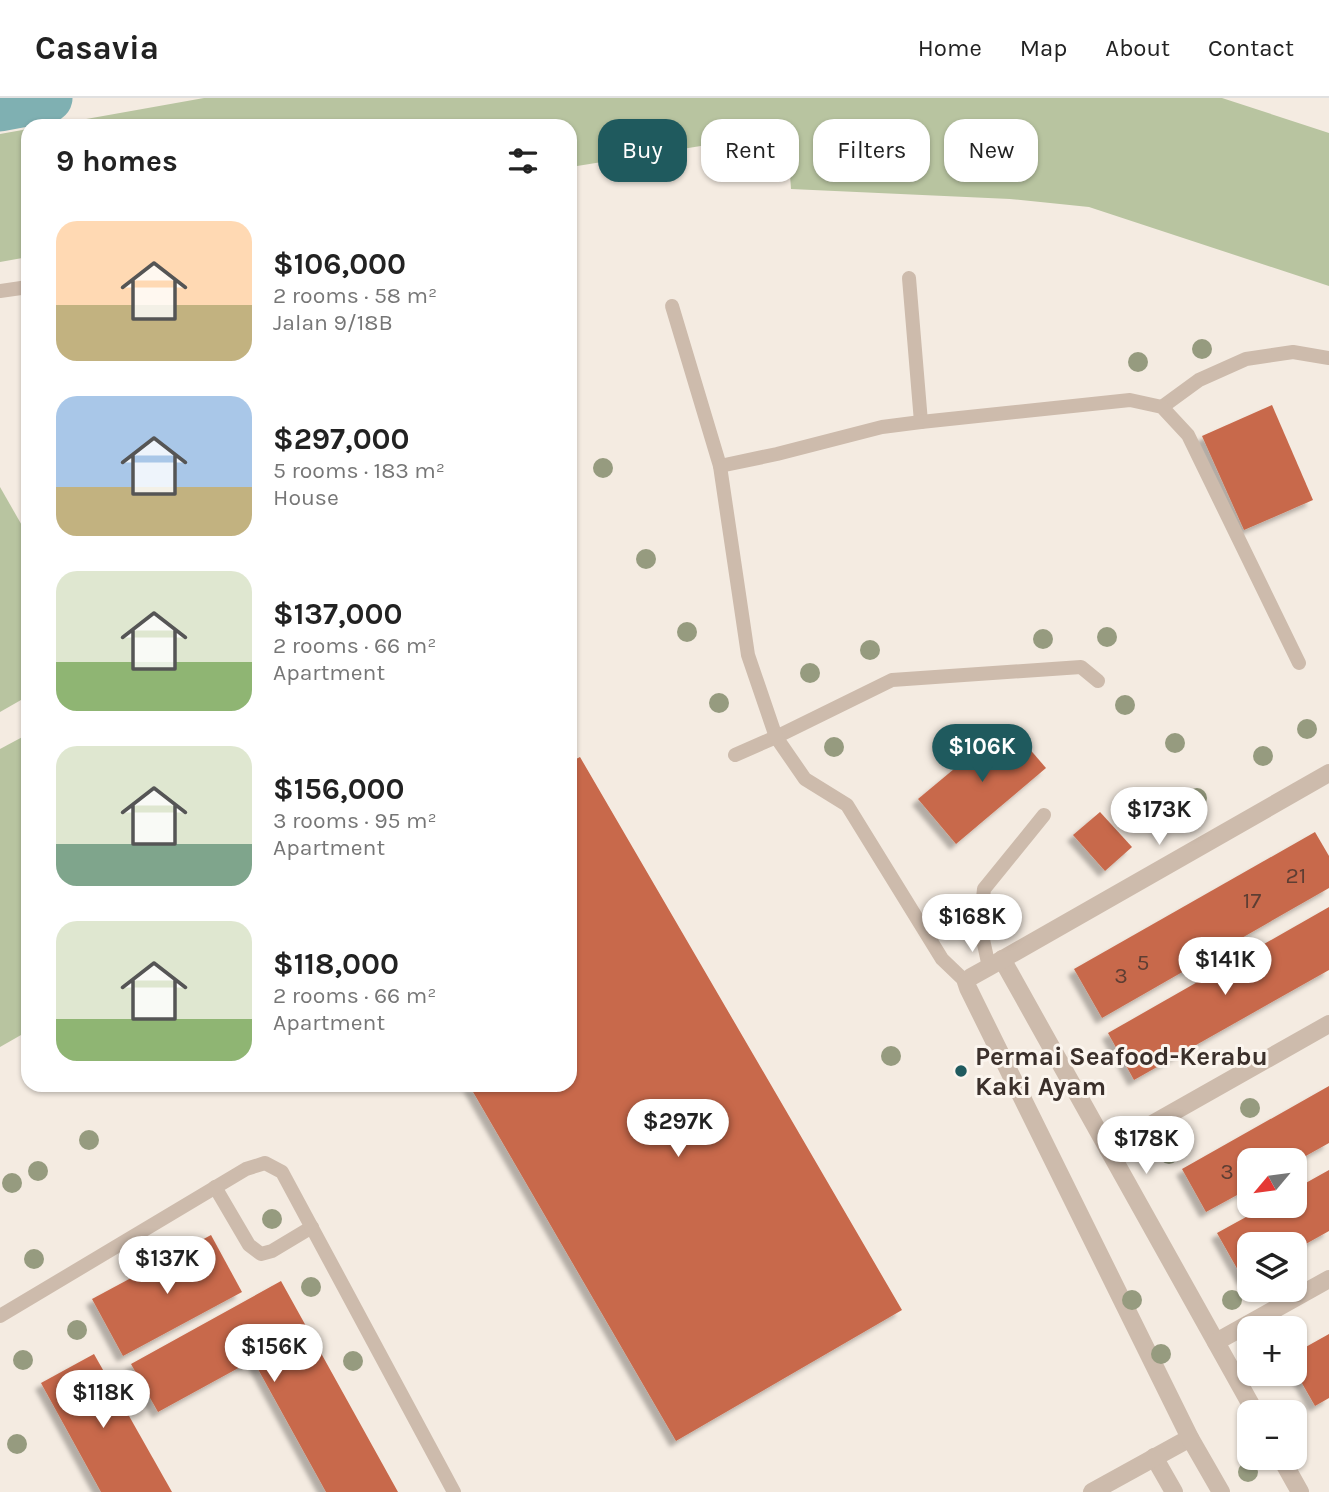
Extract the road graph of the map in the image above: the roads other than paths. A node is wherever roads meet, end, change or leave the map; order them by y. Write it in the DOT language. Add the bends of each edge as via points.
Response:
graph roads {
  1 [pos="909,278"];
  2 [pos="21,288"];
  3 [pos="0,291"];
  4 [pos="673,306"];
  5 [pos="1329,358"];
  6 [pos="1162,407"];
  7 [pos="921,422"];
  8 [pos="720,466"];
  9 [pos="1298,663"];
  10 [pos="1098,681"];
  11 [pos="776,737"];
  12 [pos="735,755"];
  13 [pos="1329,773"];
  14 [pos="1044,815"];
  15 [pos="995,963"];
  16 [pos="966,982"];
  17 [pos="1329,1024"];
  18 [pos="1108,1149"];
  19 [pos="215,1187"];
  20 [pos="312,1227"];
  21 [pos="1329,1279"];
  22 [pos="0,1316"];
  23 [pos="1216,1342"];
  24 [pos="1248,1400"];
  25 [pos="1190,1438"];
  26 [pos="1154,1457"];
  27 [pos="1288,1470"];
  28 [pos="454,1492"];
  29 [pos="1092,1492"];
  30 [pos="1174,1492"];
  31 [pos="1221,1492"];
  32 [pos="1300,1492"];
  1 -- 7 [label="lane"];
  2 -- 3 [label="lane"];
  4 -- 8 [label="lane"];
  5 -- 6 [label="lane" via="1293,352 1247,359 1199,380"];
  6 -- 7 [label="lane" via="1129,400"];
  6 -- 9 [label="lane" via="1188,435"];
  7 -- 8 [label="lane"];
  8 -- 11 [label="lane" via="748,655"];
  10 -- 11 [label="lane" via="1081,667 892,680"];
  11 -- 12 [label="lane"];
  11 -- 16 [label="lane" via="805,779 847,805 942,959"];
  13 -- 15 [label="street"];
  14 -- 15 [label="lane" via="984,889 980,926"];
  15 -- 16 [label="street"];
  15 -- 18 [label="street"];
  16 -- 25 [label="street"];
  17 -- 18 [label="street"];
  18 -- 23 [label="street"];
  19 -- 20 [label="lane" via="265,1163 282,1172"];
  19 -- 20 [label="lane" via="249,1245 261,1254"];
  19 -- 22 [label="lane"];
  20 -- 28 [label="lane"];
  21 -- 23 [label="street"];
  23 -- 24 [label="street"];
  25 -- 26 [label="street"];
  25 -- 31 [label="street"];
  26 -- 29 [label="street"];
  26 -- 30 [label="street"];
  27 -- 32 [label="street"];
}
